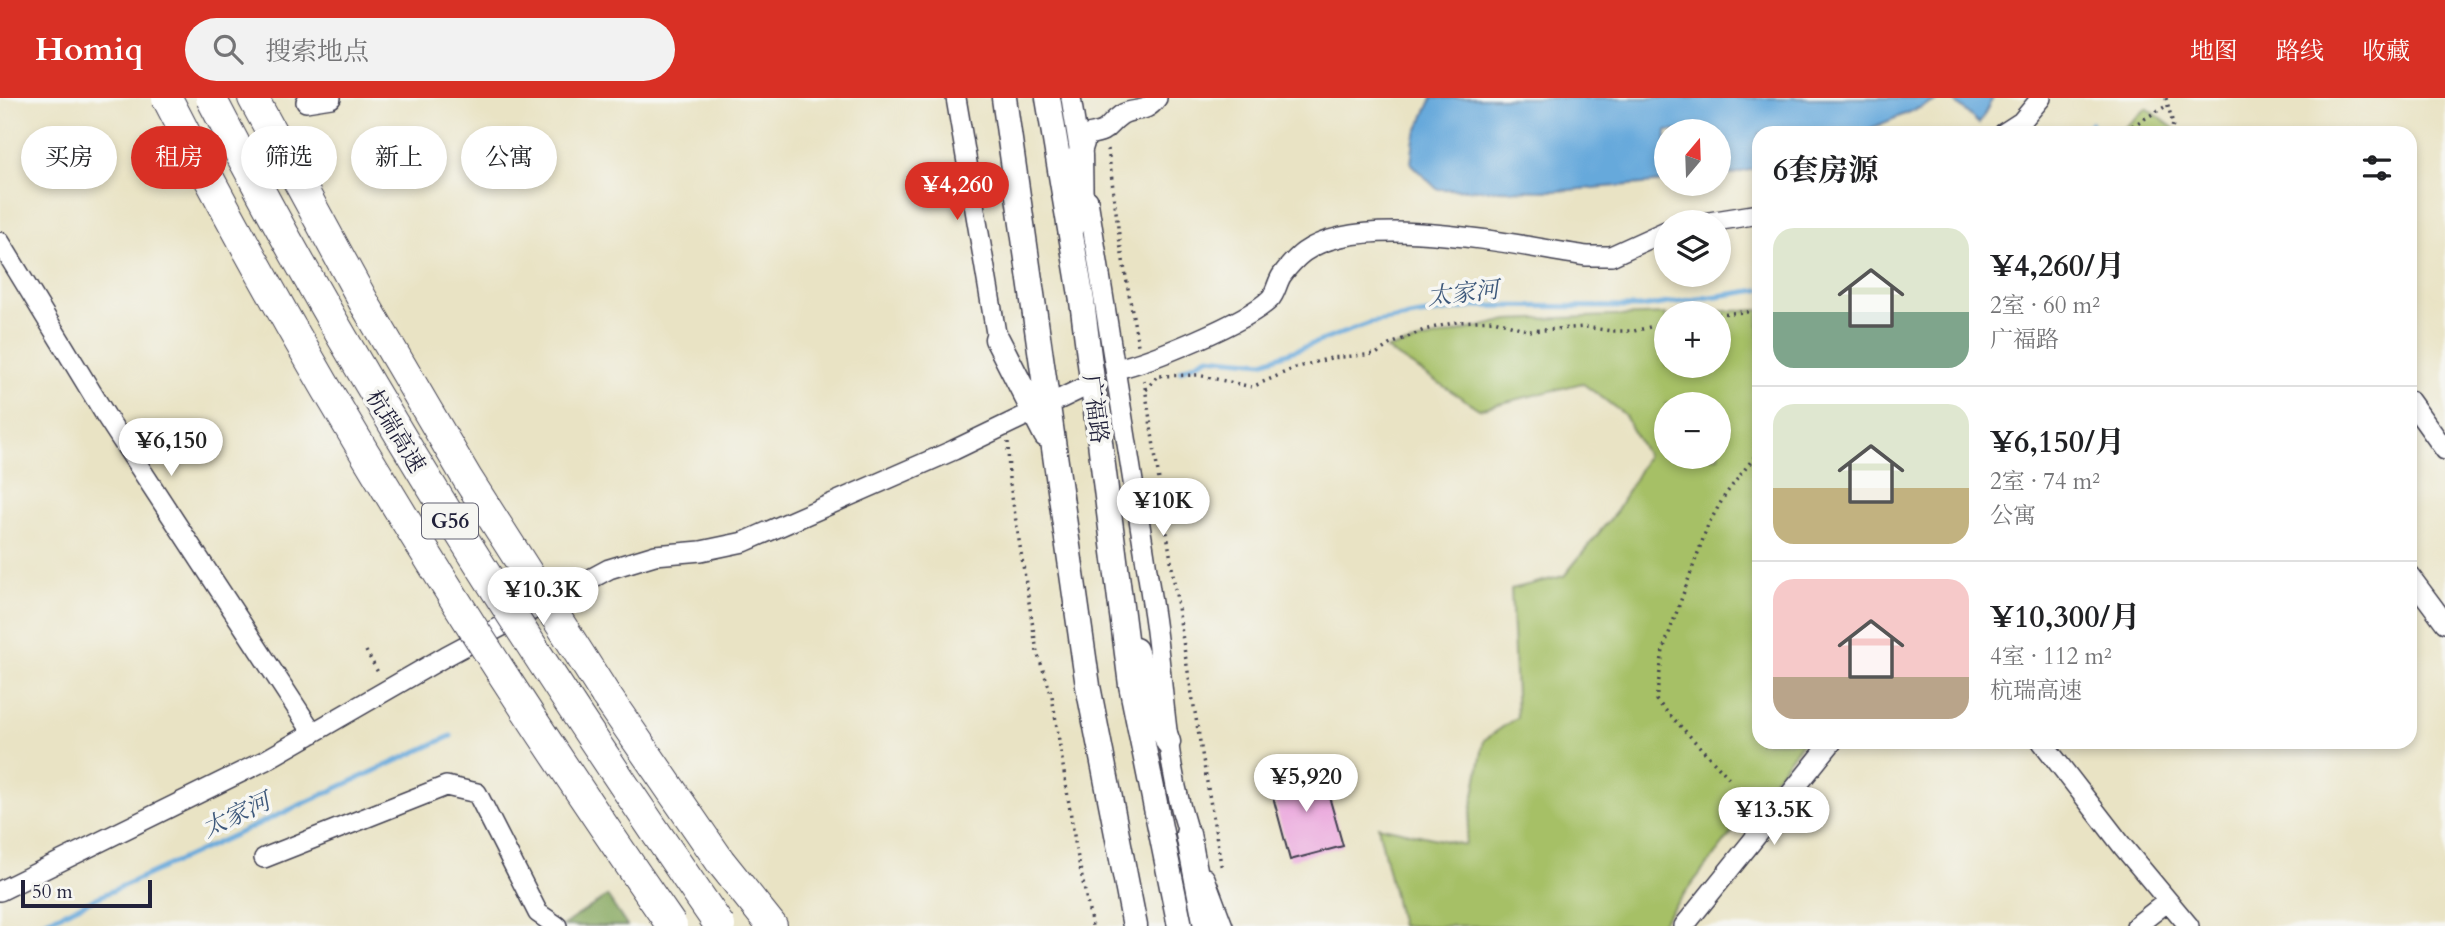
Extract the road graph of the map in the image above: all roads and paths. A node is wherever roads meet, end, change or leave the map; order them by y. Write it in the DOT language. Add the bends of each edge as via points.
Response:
graph roads {
  1 [pos="167,98"];
  2 [pos="211,98"];
  3 [pos="253,98"];
  4 [pos="331,98"];
  5 [pos="956,98"];
  6 [pos="1004,98"];
  7 [pos="1048,98"];
  8 [pos="1071,98"];
  9 [pos="1157,98"];
  10 [pos="2041,98"];
  11 [pos="2166,98"];
  12 [pos="306,102"];
  13 [pos="2168,105"];
  14 [pos="2015,126"];
  15 [pos="2132,126"];
  16 [pos="2172,126"];
  17 [pos="1106,132"];
  18 [pos="1080,155"];
  19 [pos="1752,215"];
  20 [pos="1731,218"];
  21 [pos="1654,236"];
  22 [pos="0,242"];
  23 [pos="1082,301"];
  24 [pos="1752,312"];
  25 [pos="1731,313"];
  26 [pos="1654,326"];
  27 [pos="997,339"];
  28 [pos="1142,363"];
  29 [pos="1116,369"];
  30 [pos="1093,383"];
  31 [pos="1146,390"];
  32 [pos="1041,408"];
  33 [pos="2417,411"];
  34 [pos="1008,425"];
  35 [pos="2445,450"];
  36 [pos="1752,460"];
  37 [pos="2417,585"];
  38 [pos="1122,622"];
  39 [pos="2445,623"];
  40 [pos="366,651"];
  41 [pos="389,690"];
  42 [pos="313,733"];
  43 [pos="1168,742"];
  44 [pos="1826,749"];
  45 [pos="2048,749"];
  46 [pos="1729,778"];
  47 [pos="1188,834"];
  48 [pos="264,858"];
  49 [pos="1222,871"];
  50 [pos="0,891"];
  51 [pos="2168,901"];
  52 [pos="557,926"];
  53 [pos="672,926"];
  54 [pos="720,926"];
  55 [pos="772,926"];
  56 [pos="1092,926"];
  57 [pos="1135,926"];
  58 [pos="1180,926"];
  59 [pos="1206,926"];
  60 [pos="1223,926"];
  61 [pos="1684,926"];
  62 [pos="2137,926"];
  63 [pos="2189,926"];
  1 -- 53 [label="highway, 杭瑞高速 / G56, bridge" via="281,310 401,517 490,659"];
  2 -- 54 [label="highway, 杭瑞高速 / G56, bridge" via="336,327 450,520 574,714"];
  3 -- 55 [label="highway, bridge" via="430,418 605,694 702,836"];
  4 -- 12 [label="street"];
  5 -- 27 [label="street"];
  6 -- 32 [label="main road, 广福路"];
  7 -- 23 [label="main road, 广福路"];
  8 -- 18 [label="street"];
  9 -- 17 [label="street" via="1144,111 1123,113"];
  10 -- 14 [label="street"];
  11 -- 13 [label="path"];
  13 -- 15 [label="path"];
  13 -- 16 [label="path"];
  17 -- 18 [label="street" via="1087,135"];
  17 -- 28 [label="path"];
  18 -- 23 [label="main road"];
  18 -- 29 [label="street"];
  19 -- 20 [label="street"];
  21 -- 28 [label="street" via="1611,256 1404,232 1337,237 1304,252 1281,276 1272,297 1252,313"];
  22 -- 42 [label="street" via="106,416"];
  23 -- 30 [label="main road, 广福路"];
  24 -- 25 [label="path"];
  26 -- 31 [label="path" via="1634,331 1586,327 1531,331 1494,320 1457,322 1424,330 1376,354 1331,358 1252,387 1198,375 1157,376"];
  27 -- 32 [label="main road"];
  28 -- 29 [label="street"];
  28 -- 31 [label="path"];
  29 -- 43 [label="street"];
  30 -- 32 [label="street"];
  30 -- 38 [label="main road, 广福路"];
  31 -- 49 [label="path"];
  32 -- 34 [label="street"];
  32 -- 57 [label="main road, 广福路" via="1056,456 1088,686"];
  33 -- 35 [label="street"];
  34 -- 41 [label="street" via="744,542 655,555 609,569"];
  34 -- 56 [label="path" via="1009,478 1037,652 1052,696"];
  36 -- 46 [label="path" via="1708,525 1663,650 1656,700"];
  37 -- 39 [label="street"];
  38 -- 43 [label="main road"];
  38 -- 58 [label="main road, 广福路" via="1141,747"];
  40 -- 41 [label="path"];
  41 -- 42 [label="street"];
  42 -- 50 [label="street" via="120,835"];
  43 -- 47 [label="street"];
  44 -- 61 [label="street"];
  45 -- 51 [label="street"];
  47 -- 59 [label="main road"];
  47 -- 60 [label="street"];
  48 -- 52 [label="street" via="446,786 461,789 477,793 538,913"];
  51 -- 62 [label="street"];
  51 -- 63 [label="street"];
}
